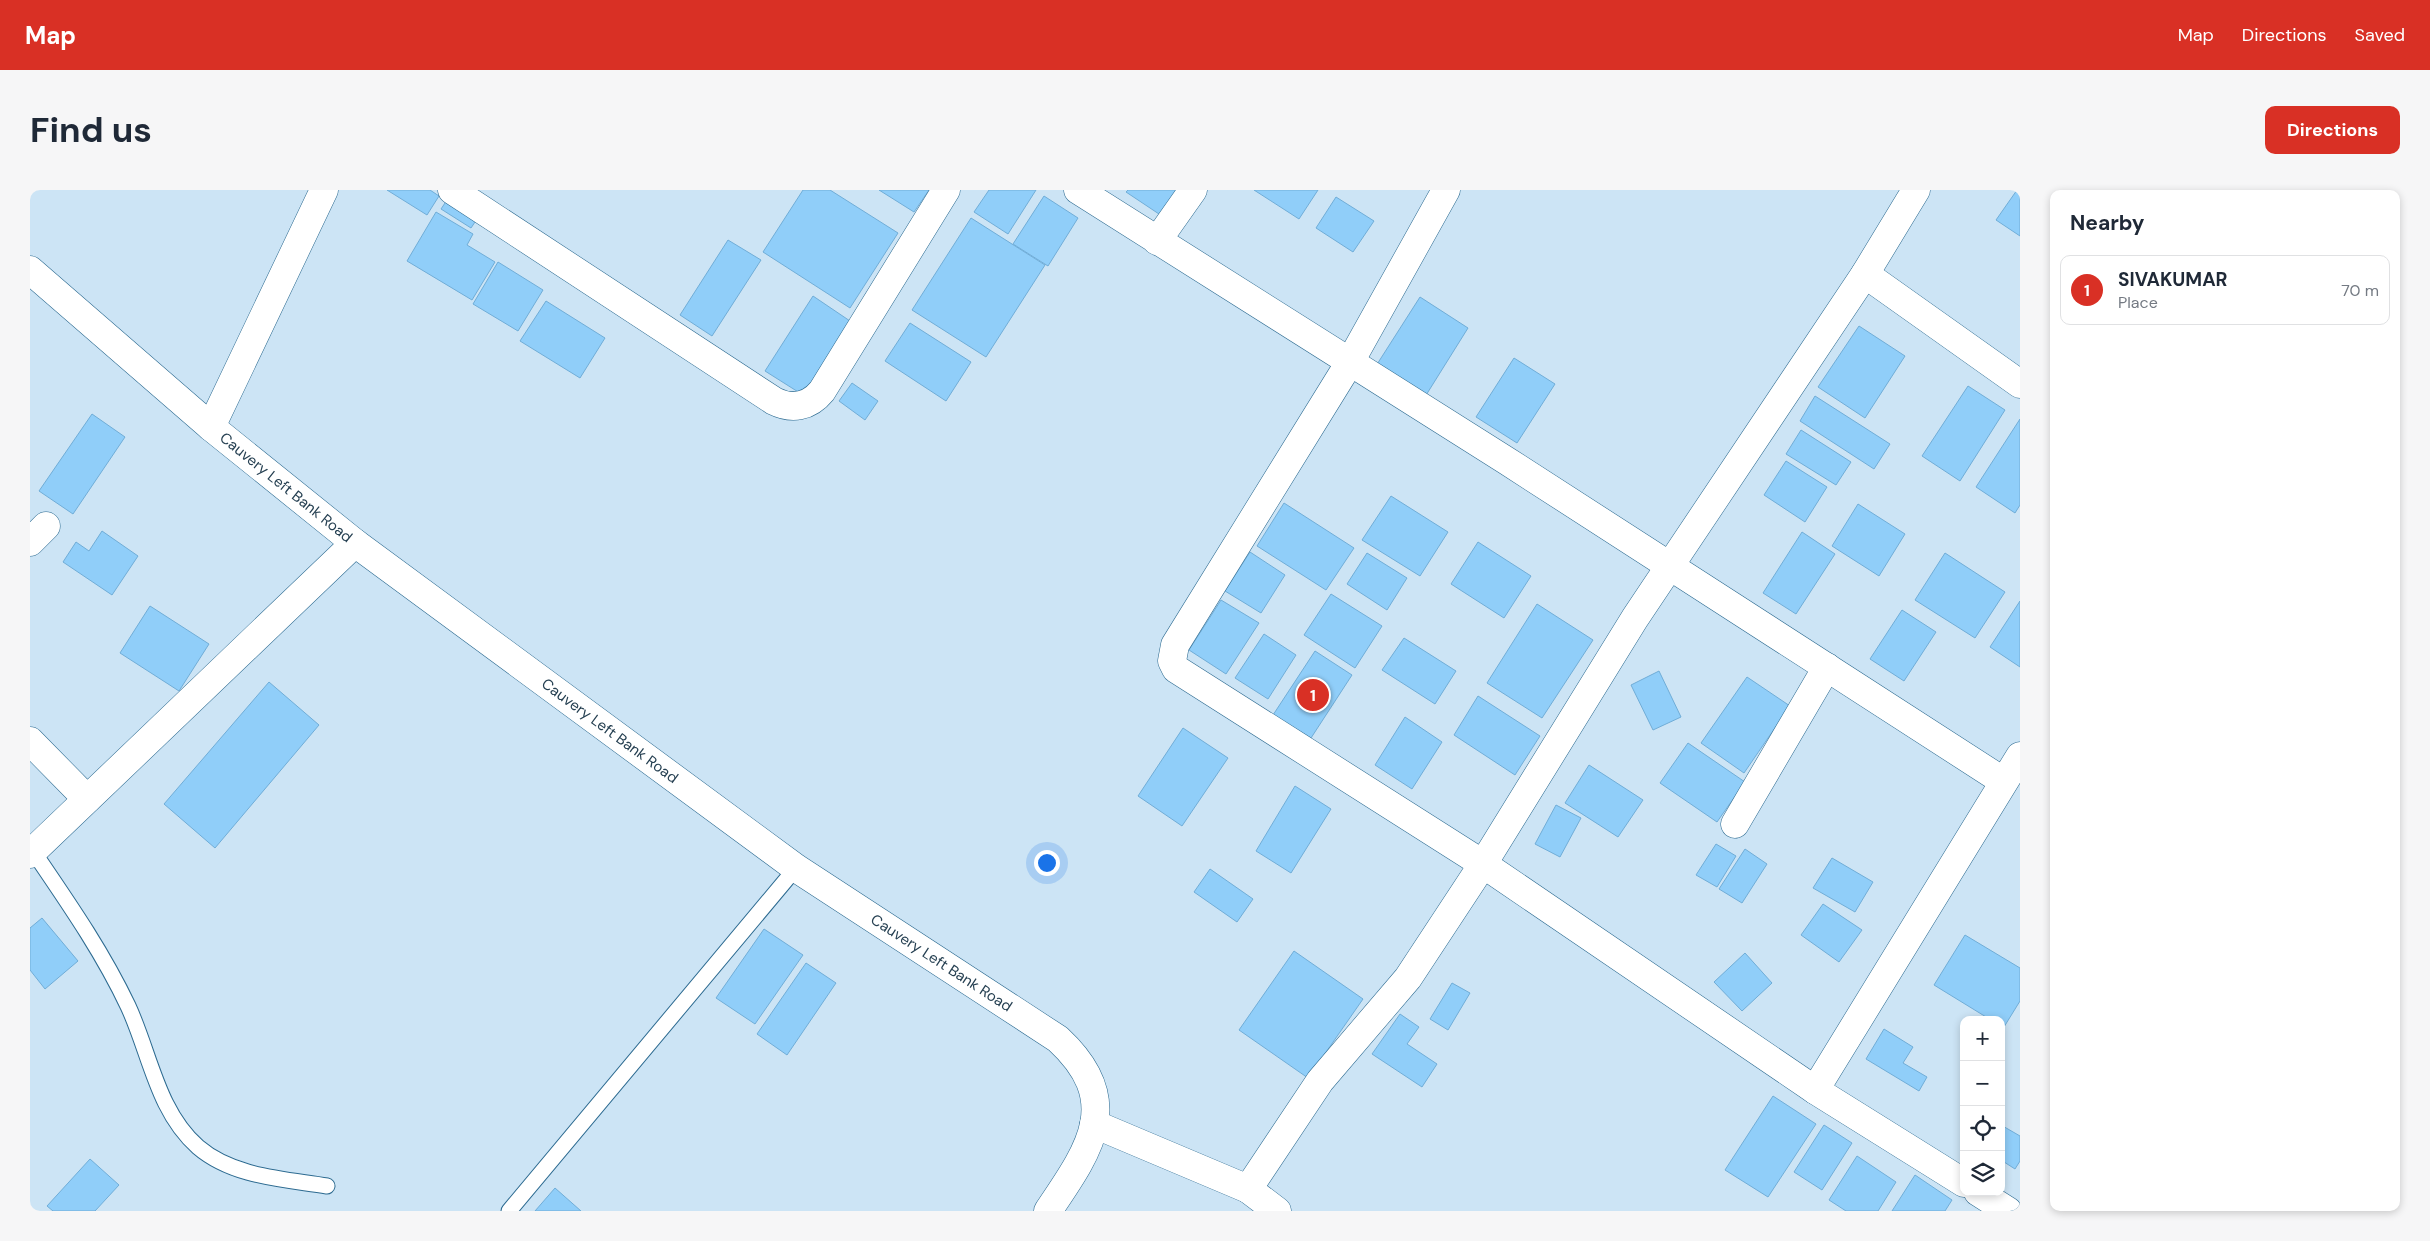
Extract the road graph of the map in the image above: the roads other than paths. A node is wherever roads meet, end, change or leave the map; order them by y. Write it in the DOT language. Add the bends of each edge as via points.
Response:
graph roads {
  1 [pos="324,190"];
  2 [pos="452,190"];
  3 [pos="946,190"];
  4 [pos="1078,190"];
  5 [pos="1193,190"];
  6 [pos="1446,190"];
  7 [pos="1916,190"];
  8 [pos="1157,241"];
  9 [pos="30,270"];
  10 [pos="1865,274"];
  11 [pos="1350,362"];
  12 [pos="2020,384"];
  13 [pos="211,427"];
  14 [pos="355,542"];
  15 [pos="1670,566"];
  16 [pos="1827,667"];
  17 [pos="30,741"];
  18 [pos="2020,756"];
  19 [pos="2003,781"];
  20 [pos="87,799"];
  21 [pos="1736,824"];
  22 [pos="32,852"];
  23 [pos="1483,864"];
  24 [pos="796,868"];
  25 [pos="1815,1090"];
  26 [pos="1094,1124"];
  27 [pos="1960,1181"];
  28 [pos="327,1186"];
  29 [pos="1248,1188"];
  30 [pos="1984,1196"];
  31 [pos="509,1211"];
  32 [pos="1048,1211"];
  33 [pos="1277,1211"];
  34 [pos="2008,1211"];
  1 -- 13 [label="street"];
  2 -- 3 [label="street" via="774,401 783,406 803,406 816,399 822,391"];
  4 -- 8 [label="street"];
  5 -- 8 [label="street"];
  6 -- 11 [label="street"];
  7 -- 10 [label="street"];
  8 -- 11 [label="street"];
  9 -- 13 [label="street, Cauvery Left Bank Road"];
  10 -- 12 [label="street"];
  10 -- 15 [label="street"];
  11 -- 15 [label="street"];
  11 -- 23 [label="street" via="1175,645 1172,661 1176,669"];
  13 -- 14 [label="street, Cauvery Left Bank Road"];
  14 -- 20 [label="street"];
  14 -- 24 [label="street, Cauvery Left Bank Road"];
  15 -- 16 [label="street"];
  15 -- 23 [label="street"];
  16 -- 19 [label="street"];
  16 -- 21 [label="street"];
  17 -- 20 [label="street"];
  18 -- 19 [label="street"];
  19 -- 25 [label="street"];
  20 -- 22 [label="street"];
  22 -- 28 [label="lane" via="87,932 128,1006 165,1104 182,1129 198,1147 233,1168"];
  23 -- 25 [label="street"];
  23 -- 29 [label="street" via="1408,978 1320,1081"];
  24 -- 26 [label="street, Cauvery Left Bank Road" via="1058,1039 1088,1075 1096,1103"];
  24 -- 31 [label="lane"];
  25 -- 27 [label="street"];
  26 -- 29 [label="street"];
  26 -- 32 [label="street, Cauvery Left Bank Road" via="1084,1156"];
  29 -- 33 [label="street"];
  30 -- 34 [label="street"];
}
